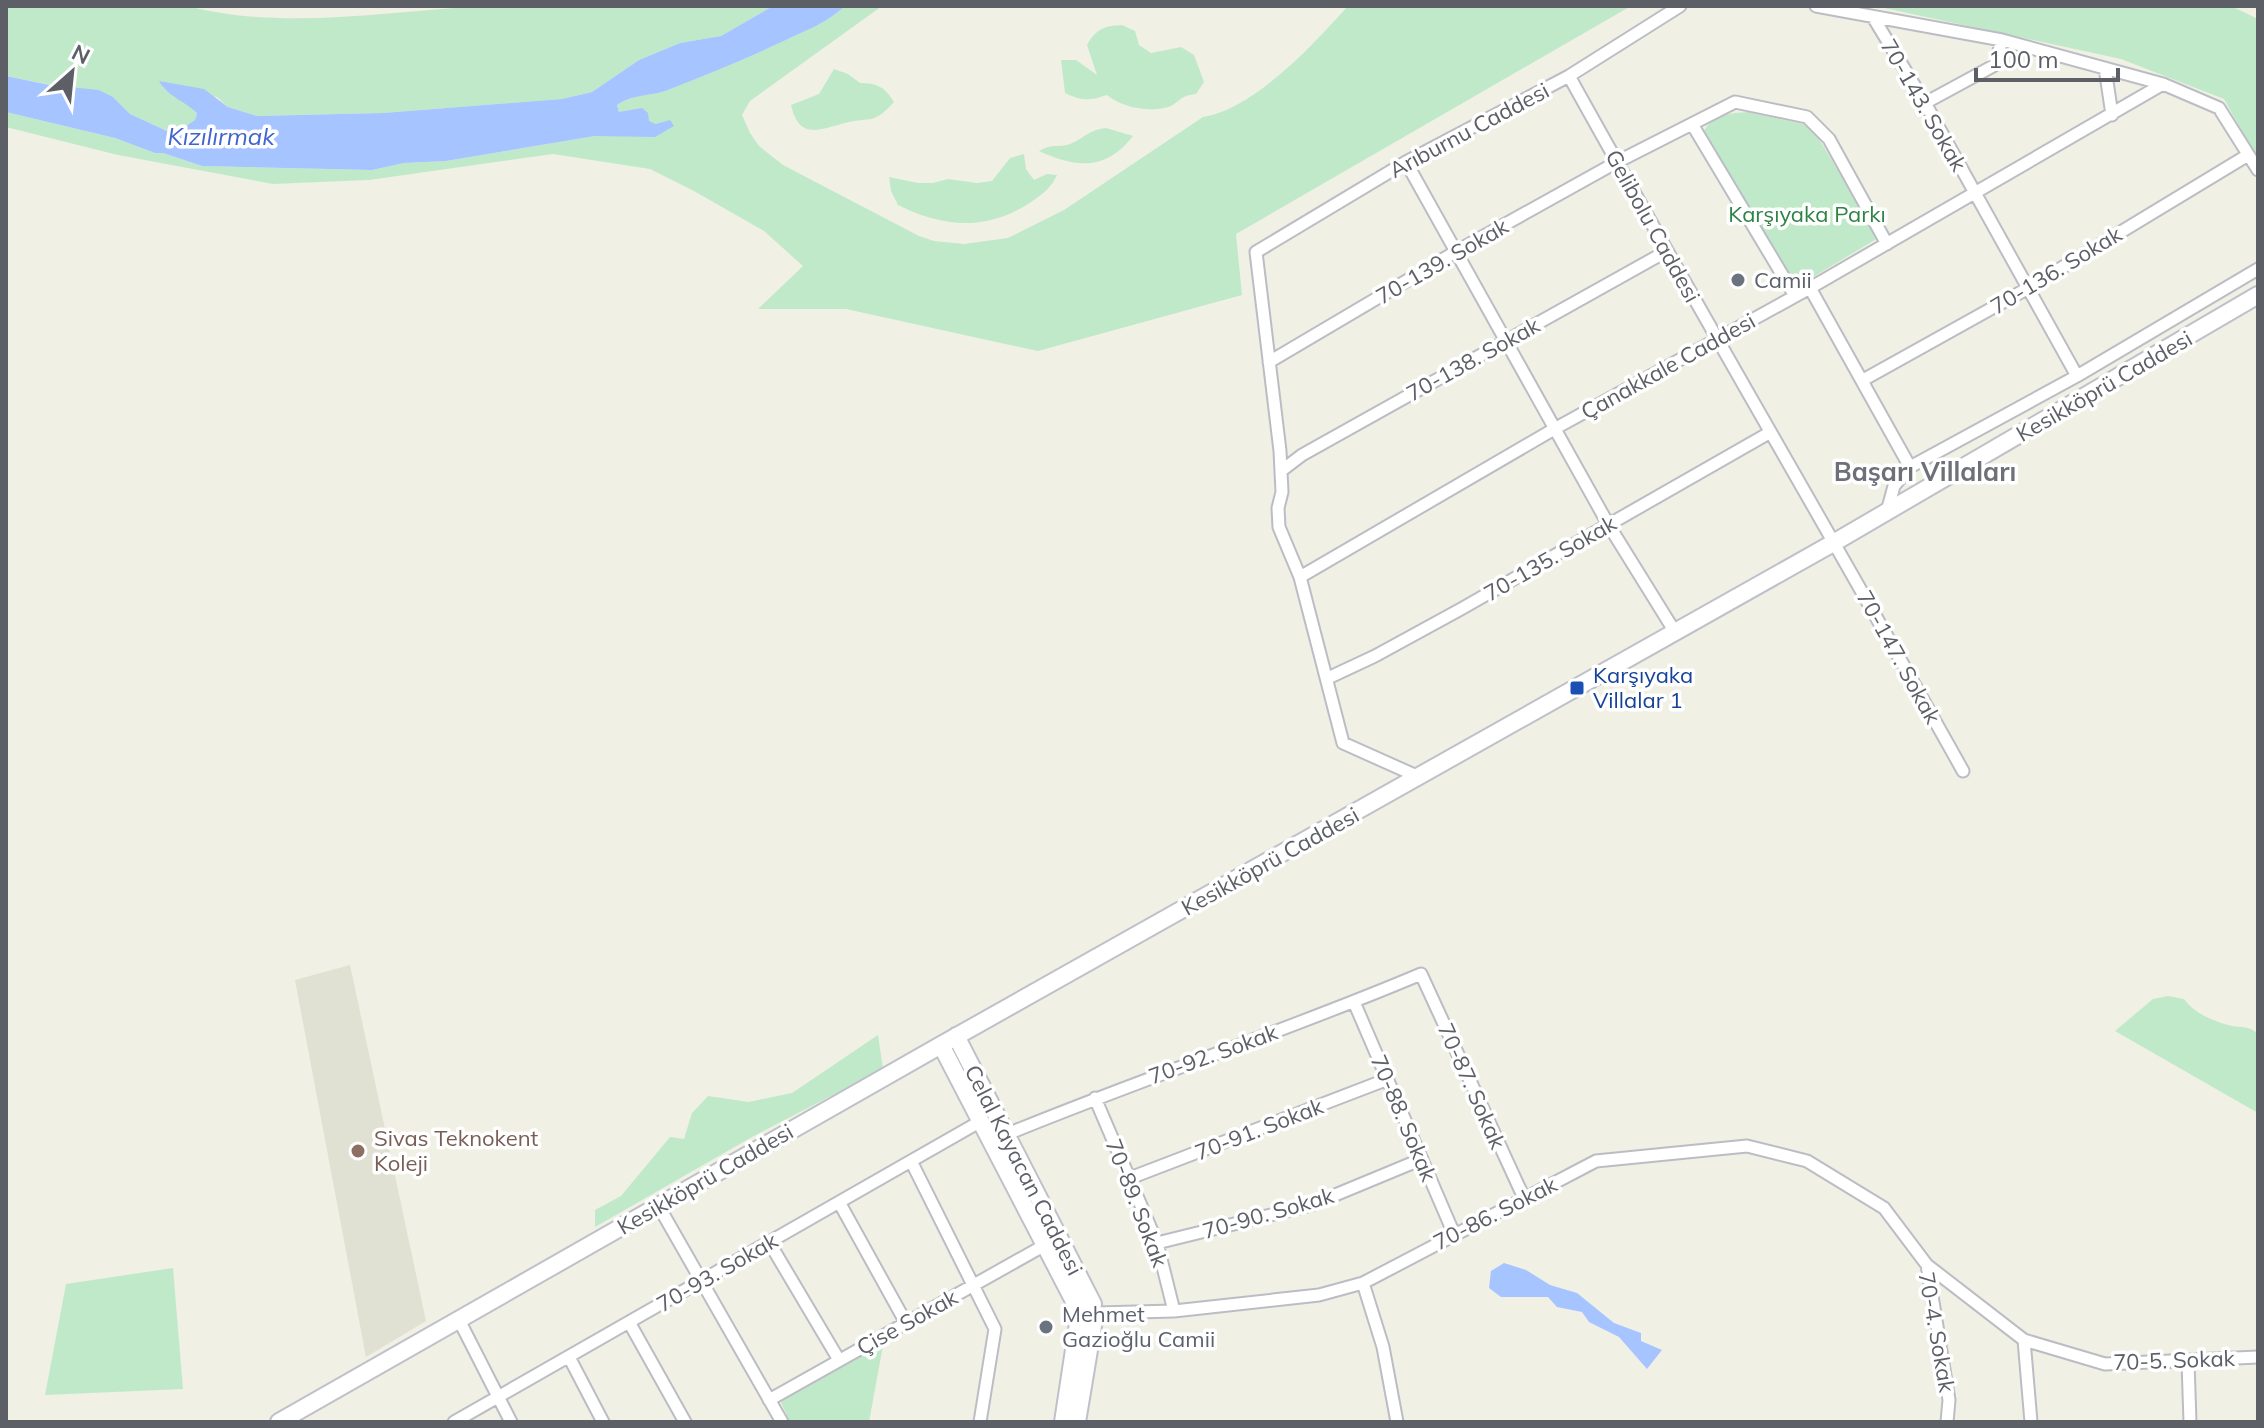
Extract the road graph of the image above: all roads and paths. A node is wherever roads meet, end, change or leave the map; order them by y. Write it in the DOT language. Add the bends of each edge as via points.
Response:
graph roads {
  1 [pos="1680,6"];
  2 [pos="1816,6"];
  3 [pos="1873,17"];
  4 [pos="2002,40"];
  5 [pos="2105,68"];
  6 [pos="1569,76"];
  7 [pos="2163,84"];
  8 [pos="1925,103"];
  9 [pos="2112,115"];
  10 [pos="1692,124"];
  11 [pos="2248,155"];
  12 [pos="1406,162"];
  13 [pos="1617,162"];
  14 [pos="2258,170"];
  15 [pos="1974,194"];
  16 [pos="1887,244"];
  17 [pos="1457,251"];
  18 [pos="1667,251"];
  19 [pos="2258,269"];
  20 [pos="2030,287"];
  21 [pos="1810,288"];
  22 [pos="2258,295"];
  23 [pos="1795,296"];
  24 [pos="1716,339"];
  25 [pos="1506,340"];
  26 [pos="1269,362"];
  27 [pos="2076,376"];
  28 [pos="1863,380"];
  29 [pos="2088,395"];
  30 [pos="1556,428"];
  31 [pos="1769,433"];
  32 [pos="1910,467"];
  33 [pos="1281,471"];
  34 [pos="1887,512"];
  35 [pos="1608,524"];
  36 [pos="1835,542"];
  37 [pos="1300,577"];
  38 [pos="1675,632"];
  39 [pos="1328,678"];
  40 [pos="1963,771"];
  41 [pos="1419,777"];
  42 [pos="1421,974"];
  43 [pos="1354,1002"];
  44 [pos="948,1040"];
  45 [pos="1388,1079"];
  46 [pos="1095,1098"];
  47 [pos="981,1121"];
  48 [pos="1005,1135"];
  49 [pos="1422,1159"];
  50 [pos="911,1161"];
  51 [pos="1130,1178"];
  52 [pos="1524,1198"];
  53 [pos="839,1202"];
  54 [pos="658,1205"];
  55 [pos="1884,1208"];
  56 [pos="1454,1234"];
  57 [pos="769,1242"];
  58 [pos="1157,1243"];
  59 [pos="1045,1245"];
  60 [pos="1927,1265"];
  61 [pos="701,1281"];
  62 [pos="1363,1283"];
  63 [pos="974,1285"];
  64 [pos="1174,1311"];
  65 [pos="1088,1312"];
  66 [pos="459,1320"];
  67 [pos="629,1322"];
  68 [pos="906,1323"];
  69 [pos="2024,1340"];
  70 [pos="569,1357"];
  71 [pos="2258,1357"];
  72 [pos="839,1360"];
  73 [pos="2188,1362"];
  74 [pos="498,1397"];
  75 [pos="769,1400"];
  76 [pos="279,1422"];
  77 [pos="454,1422"];
  78 [pos="511,1422"];
  79 [pos="603,1422"];
  80 [pos="685,1422"];
  81 [pos="782,1422"];
  82 [pos="980,1422"];
  83 [pos="1063,1422"];
  84 [pos="1077,1422"];
  85 [pos="1397,1422"];
  86 [pos="1947,1422"];
  87 [pos="2031,1422"];
  88 [pos="2190,1422"];
  1 -- 6 [label="street, Arıburnu Caddesi"];
  2 -- 3 [label="street"];
  3 -- 4 [label="street"];
  3 -- 8 [label="street, 70-143. Sokak"];
  4 -- 5 [label="street"];
  4 -- 8 [label="street" via="1995,65"];
  5 -- 7 [label="street"];
  5 -- 9 [label="street"];
  6 -- 12 [label="street, Arıburnu Caddesi"];
  6 -- 13 [label="street, Gelibolu Caddesi"];
  7 -- 9 [label="street, Çanakkale Caddesi"];
  7 -- 11 [label="street" via="2219,108"];
  8 -- 15 [label="street, 70-143. Sokak"];
  9 -- 15 [label="street, Çanakkale Caddesi"];
  10 -- 13 [label="street, 70-139. Sokak"];
  10 -- 16 [label="street, 70-139. Sokak" via="1735,102 1807,117 1829,139"];
  10 -- 23 [label="street"];
  11 -- 14 [label="street"];
  11 -- 20 [label="street, 70-136. Sokak"];
  12 -- 17 [label="street"];
  12 -- 26 [label="street, Arıburnu Caddesi" via="1256,252"];
  13 -- 17 [label="street, 70-139. Sokak"];
  13 -- 18 [label="street, Gelibolu Caddesi"];
  15 -- 16 [label="street, Çanakkale Caddesi"];
  15 -- 20 [label="street, 70-143. Sokak"];
  16 -- 21 [label="street, Çanakkale Caddesi"];
  17 -- 25 [label="street"];
  17 -- 26 [label="street, 70-139. Sokak"];
  18 -- 24 [label="street, Gelibolu Caddesi"];
  18 -- 25 [label="street, 70-138. Sokak"];
  19 -- 27 [label="street, Kesikköprü Caddesi"];
  20 -- 27 [label="street, 70-143. Sokak"];
  20 -- 28 [label="street, 70-136. Sokak"];
  21 -- 23 [label="street, Çanakkale Caddesi"];
  21 -- 28 [label="street"];
  22 -- 29 [label="street, Kesikköprü Caddesi"];
  23 -- 24 [label="street, Çanakkale Caddesi"];
  24 -- 30 [label="street, Çanakkale Caddesi"];
  24 -- 31 [label="street, Gelibolu Caddesi"];
  25 -- 30 [label="street"];
  25 -- 33 [label="street, 70-138. Sokak"];
  26 -- 33 [label="street"];
  27 -- 29 [label="street, 70-143. Sokak"];
  27 -- 32 [label="street, Kesikköprü Caddesi"];
  28 -- 32 [label="street"];
  29 -- 34 [label="street, Kesikköprü Caddesi"];
  30 -- 35 [label="street"];
  30 -- 37 [label="street, Çanakkale Caddesi"];
  31 -- 35 [label="street, 70-135. Sokak"];
  31 -- 36 [label="street, Gelibolu Caddesi"];
  32 -- 34 [label="street" via="1894,486"];
  33 -- 37 [label="street" via="1279,527"];
  34 -- 36 [label="street, Kesikköprü Caddesi"];
  35 -- 38 [label="street"];
  35 -- 39 [label="street, 70-135. Sokak"];
  36 -- 38 [label="street, Kesikköprü Caddesi"];
  36 -- 40 [label="street, 70-147. Sokak"];
  37 -- 39 [label="street"];
  38 -- 41 [label="street, Kesikköprü Caddesi"];
  39 -- 41 [label="street" via="1343,743"];
  41 -- 44 [label="street, Kesikköprü Caddesi"];
  42 -- 43 [label="street, 70-92. Sokak"];
  42 -- 52 [label="street, 70-87. Sokak"];
  43 -- 45 [label="street, 70-88. Sokak"];
  43 -- 46 [label="street, 70-92. Sokak"];
  44 -- 47 [label="street, Celal Kayacan Caddesi"];
  44 -- 48 [label="street, Celal Kayacan Caddesi"];
  44 -- 54 [label="street, Kesikköprü Caddesi"];
  45 -- 49 [label="street, 70-88. Sokak"];
  45 -- 51 [label="street, 70-91. Sokak"];
  46 -- 48 [label="street, 70-92. Sokak"];
  46 -- 51 [label="street, 70-89. Sokak"];
  47 -- 50 [label="street, 70-93. Sokak"];
  47 -- 59 [label="street, Celal Kayacan Caddesi"];
  48 -- 65 [label="street, Celal Kayacan Caddesi"];
  49 -- 56 [label="street, 70-88. Sokak"];
  49 -- 58 [label="street, 70-90. Sokak" via="1311,1205"];
  50 -- 53 [label="street, 70-93. Sokak"];
  50 -- 63 [label="street"];
  51 -- 58 [label="street, 70-89. Sokak"];
  52 -- 55 [label="street, 70-86. Sokak" via="1596,1161 1747,1146 1807,1161"];
  52 -- 56 [label="street, 70-86. Sokak"];
  53 -- 57 [label="street, 70-93. Sokak"];
  53 -- 68 [label="street"];
  54 -- 61 [label="street"];
  54 -- 66 [label="street, Kesikköprü Caddesi"];
  55 -- 60 [label="street, 70-4. Sokak"];
  56 -- 62 [label="street, 70-86. Sokak"];
  57 -- 61 [label="street, 70-93. Sokak"];
  57 -- 72 [label="street"];
  58 -- 64 [label="street, 70-89. Sokak"];
  59 -- 63 [label="street, Çise Sokak"];
  59 -- 65 [label="street, Celal Kayacan Caddesi"];
  60 -- 69 [label="street, 70-5. Sokak"];
  60 -- 86 [label="street, 70-4. Sokak" via="1949,1400"];
  61 -- 67 [label="street, 70-93. Sokak"];
  61 -- 75 [label="street"];
  62 -- 64 [label="street, 70-86. Sokak" via="1319,1295"];
  62 -- 85 [label="street" via="1383,1347"];
  63 -- 68 [label="street, Çise Sokak"];
  63 -- 82 [label="street" via="995,1329"];
  64 -- 65 [label="street, 70-86. Sokak"];
  65 -- 83 [label="street"];
  65 -- 84 [label="street"];
  66 -- 74 [label="street"];
  66 -- 76 [label="street, Kesikköprü Caddesi"];
  67 -- 70 [label="street, 70-93. Sokak"];
  67 -- 80 [label="street"];
  68 -- 72 [label="street, Çise Sokak"];
  69 -- 73 [label="street, 70-5. Sokak" via="2105,1364"];
  69 -- 87 [label="street"];
  70 -- 74 [label="street, 70-93. Sokak"];
  70 -- 79 [label="street"];
  71 -- 73 [label="street, 70-5. Sokak"];
  72 -- 75 [label="street, Çise Sokak"];
  73 -- 88 [label="street"];
  74 -- 77 [label="street, 70-93. Sokak"];
  74 -- 78 [label="street"];
  75 -- 81 [label="street"];
}
